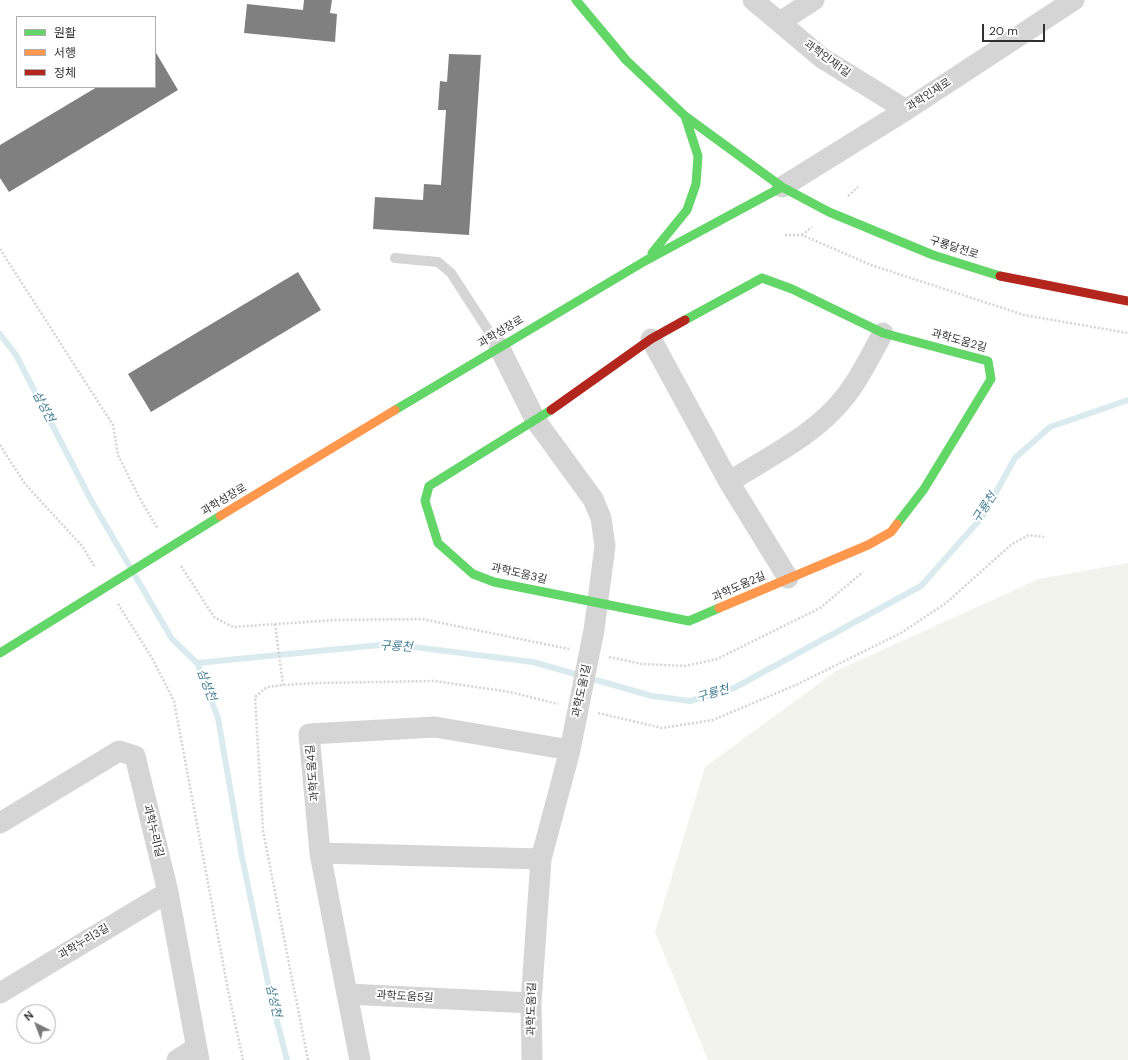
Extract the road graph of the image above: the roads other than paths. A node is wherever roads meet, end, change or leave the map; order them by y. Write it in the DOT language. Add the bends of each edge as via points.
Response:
graph roads {
  1 [pos="576,0"];
  2 [pos="753,0"];
  3 [pos="814,0"];
  4 [pos="1074,0"];
  5 [pos="780,22"];
  6 [pos="906,110"];
  7 [pos="685,116"];
  8 [pos="782,187"];
  9 [pos="395,258"];
  10 [pos="645,261"];
  11 [pos="1128,301"];
  12 [pos="883,333"];
  13 [pos="651,339"];
  14 [pos="499,347"];
  15 [pos="536,421"];
  16 [pos="729,482"];
  17 [pos="788,578"];
  18 [pos="598,604"];
  19 [pos="0,653"];
  20 [pos="571,743"];
  21 [pos="0,824"];
  22 [pos="320,853"];
  23 [pos="541,859"];
  24 [pos="168,892"];
  25 [pos="0,993"];
  26 [pos="347,994"];
  27 [pos="531,1003"];
  28 [pos="198,1054"];
  29 [pos="177,1060"];
  30 [pos="360,1060"];
  31 [pos="532,1060"];
  1 -- 7 [label="street" via="626,60"];
  2 -- 5 [label="street, 과학인재1길"];
  3 -- 5 [label="street"];
  4 -- 6 [label="street, 과학인재로"];
  5 -- 6 [label="street, 과학인재1길" via="822,58"];
  6 -- 8 [label="street, 과학인재로"];
  7 -- 8 [label="street"];
  7 -- 10 [label="street" via="698,156 696,184 687,210"];
  8 -- 10 [label="street, 과학성장로"];
  8 -- 11 [label="street, 구룡달전로" via="829,212 933,255 1004,277"];
  9 -- 14 [label="lane" via="438,262 451,273"];
  10 -- 14 [label="street, 과학성장로"];
  12 -- 13 [label="street, 과학도움2길" via="792,289 762,278"];
  12 -- 16 [label="street" via="844,398 824,418 801,436"];
  12 -- 17 [label="street, 과학도움2길" via="988,361 991,379 924,489 891,532 868,545"];
  13 -- 15 [label="street, 과학도움2길"];
  13 -- 16 [label="street"];
  14 -- 15 [label="street, 과학도움1길"];
  14 -- 19 [label="street, 과학성장로"];
  15 -- 18 [label="street, 과학도움1길" via="593,499 601,518 605,546"];
  15 -- 18 [label="street, 과학도움3길" via="429,486 425,501 438,543 473,574 494,582"];
  16 -- 17 [label="street"];
  17 -- 18 [label="street, 과학도움2길" via="689,621"];
  18 -- 20 [label="street, 과학도움1길"];
  20 -- 22 [label="street, 과학도움4길" via="435,726 309,734"];
  20 -- 23 [label="street, 과학도움1길"];
  21 -- 24 [label="street, 과학누리1길" via="120,751 135,756"];
  22 -- 23 [label="street"];
  22 -- 26 [label="street"];
  23 -- 27 [label="street, 과학도움1길"];
  24 -- 25 [label="street, 과학누리3길"];
  24 -- 28 [label="street, 과학누리1길"];
  26 -- 27 [label="street, 과학도움5길"];
  26 -- 30 [label="street"];
  27 -- 31 [label="street, 과학도움1길"];
  28 -- 29 [label="street"];
}
